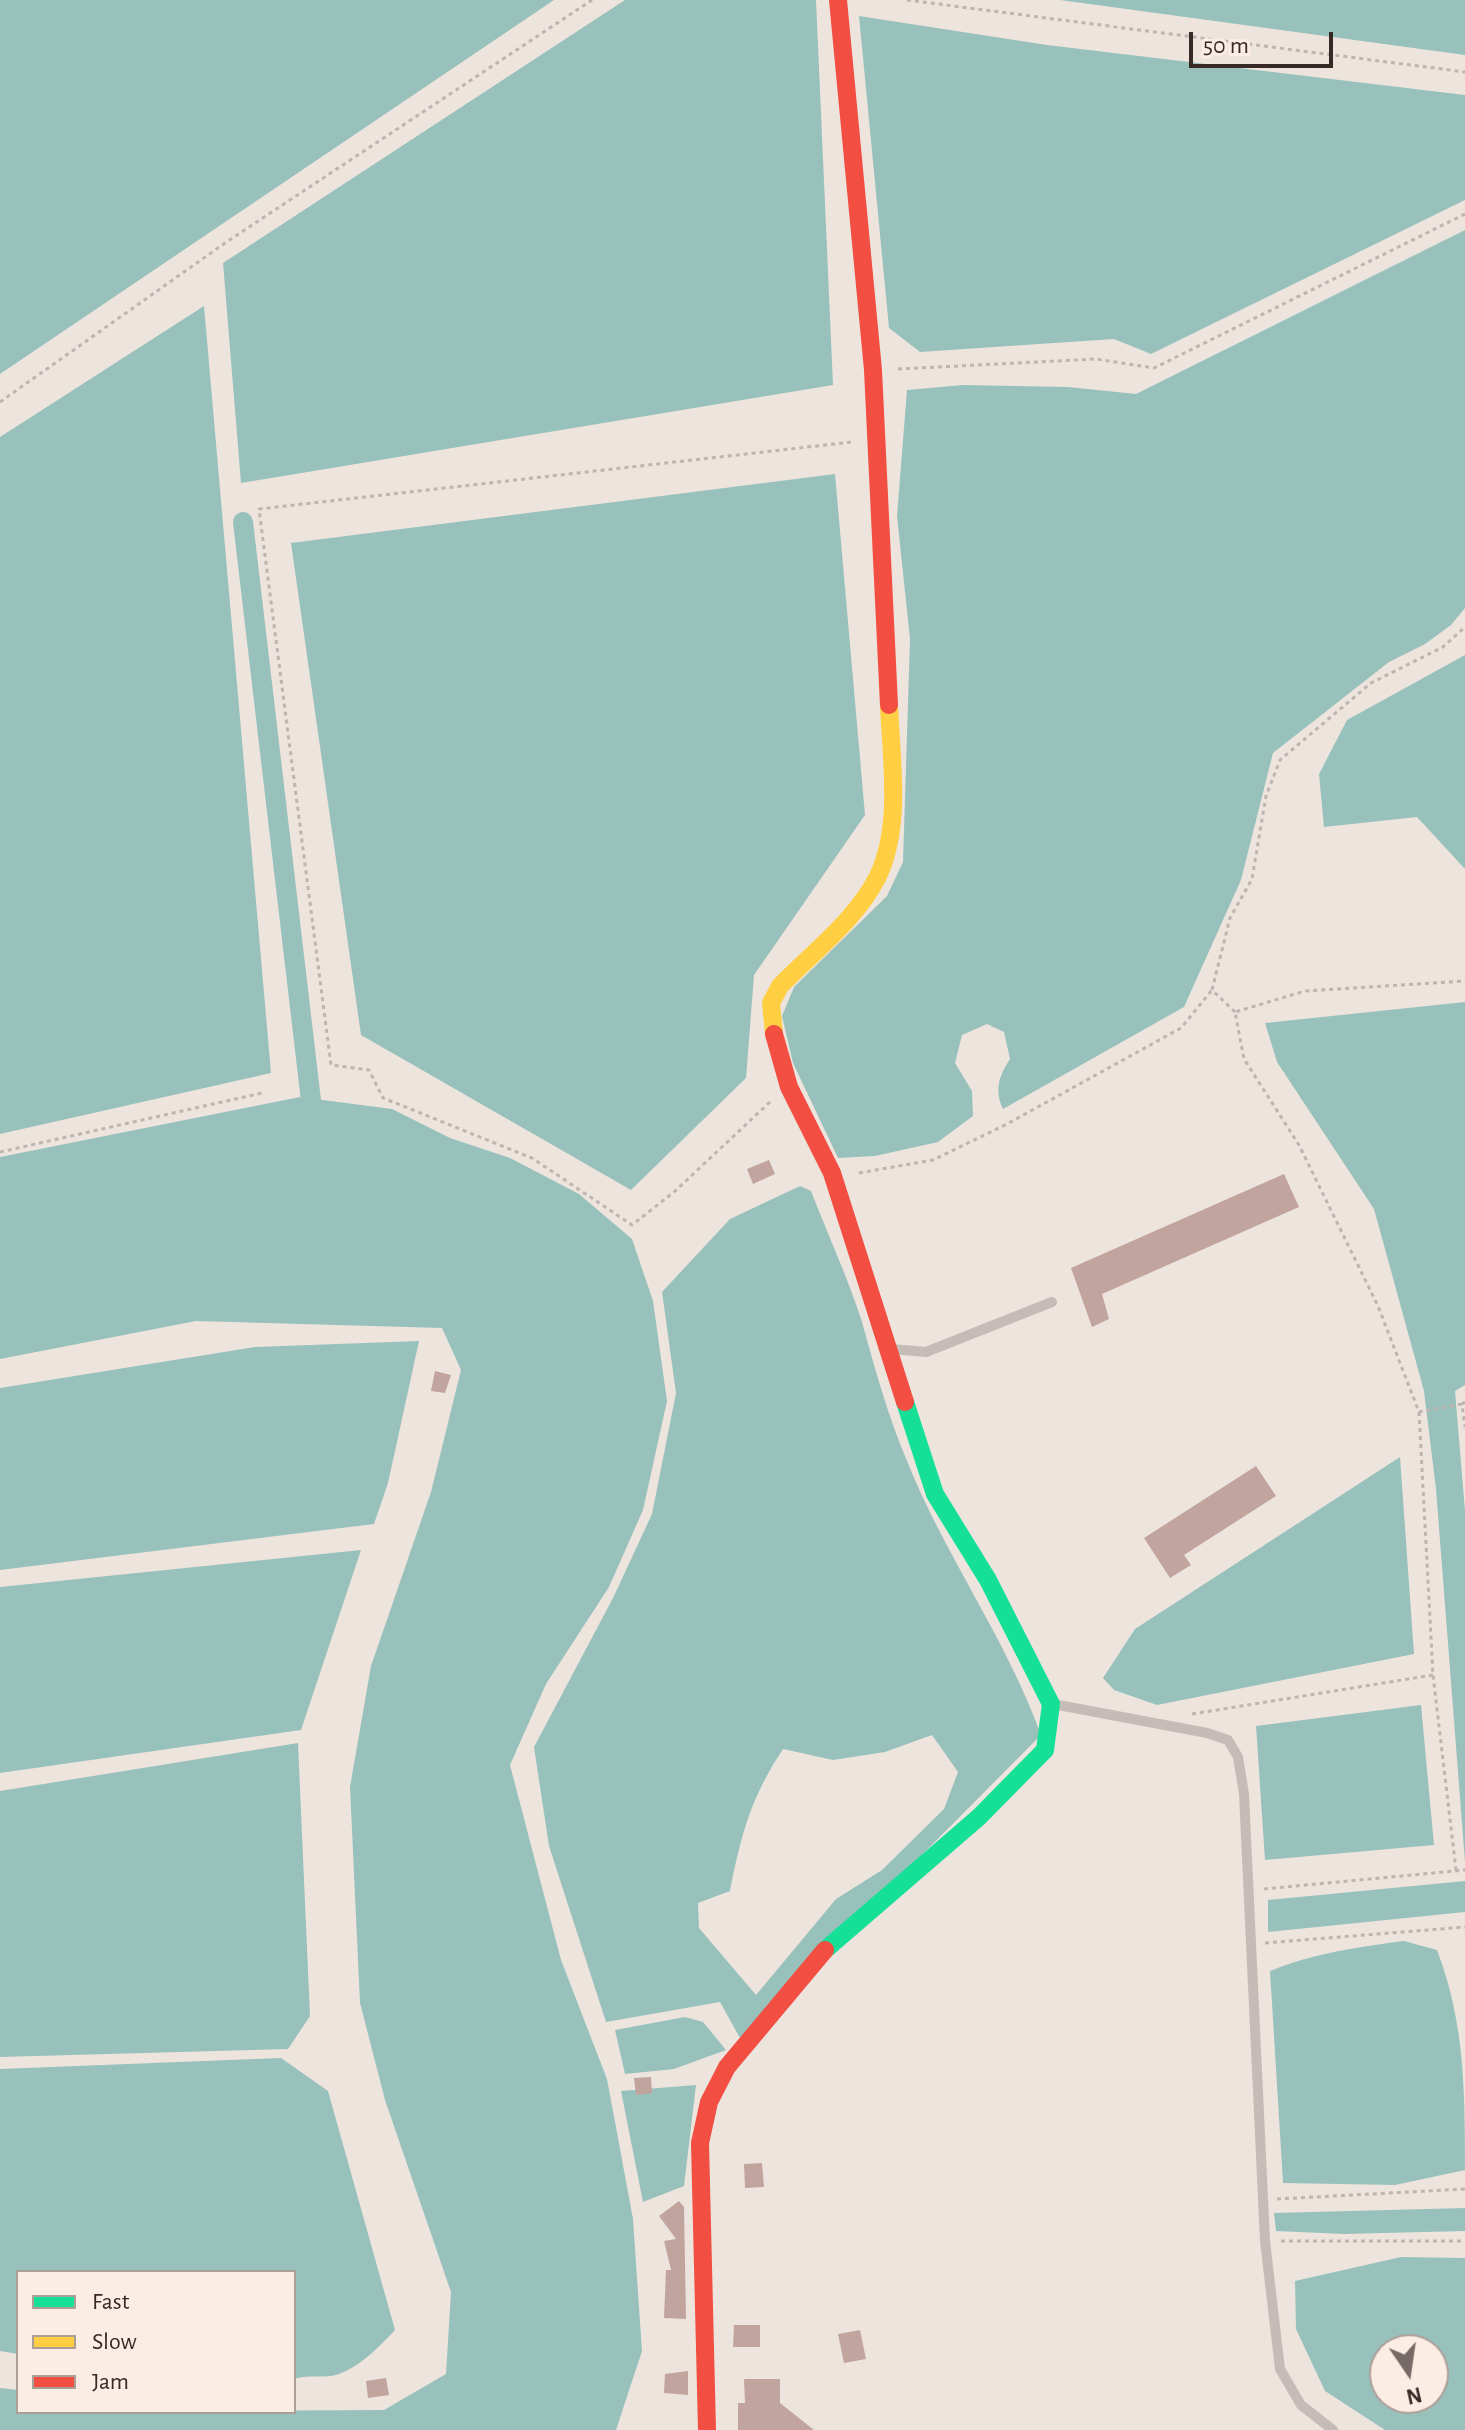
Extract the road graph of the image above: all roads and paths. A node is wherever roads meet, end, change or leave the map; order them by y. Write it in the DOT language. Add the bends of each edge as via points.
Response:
graph roads {
  1 [pos="592,0"];
  2 [pos="838,0"];
  3 [pos="907,0"];
  4 [pos="1465,72"];
  5 [pos="1465,214"];
  6 [pos="873,370"];
  7 [pos="0,402"];
  8 [pos="875,440"];
  9 [pos="1465,627"];
  10 [pos="1465,981"];
  11 [pos="1212,990"];
  12 [pos="1235,1012"];
  13 [pos="789,1087"];
  14 [pos="262,1093"];
  15 [pos="0,1152"];
  16 [pos="832,1173"];
  17 [pos="1052,1302"];
  18 [pos="890,1349"];
  19 [pos="1463,1403"];
  20 [pos="1420,1411"];
  21 [pos="1465,1427"];
  22 [pos="1433,1675"];
  23 [pos="1051,1704"];
  24 [pos="1186,1715"];
  25 [pos="1456,1870"];
  26 [pos="1465,1870"];
  27 [pos="1249,1890"];
  28 [pos="1465,1927"];
  29 [pos="1251,1944"];
  30 [pos="1465,2189"];
  31 [pos="1263,2199"];
  32 [pos="1265,2241"];
  33 [pos="1465,2241"];
  34 [pos="707,2430"];
  35 [pos="1333,2430"];
  1 -- 7 [label="path" via="225,243"];
  2 -- 6 [label="street"];
  3 -- 4 [label="path"];
  5 -- 6 [label="path" via="1154,368 1096,359"];
  6 -- 8 [label="street"];
  8 -- 13 [label="street" via="891,819 871,889 780,986 771,1003 770,1020"];
  8 -- 13 [label="path" via="259,509 331,1065 369,1070 383,1098 532,1158 632,1225"];
  9 -- 11 [label="path" via="1443,647 1371,683 1280,760 1266,796 1252,879 1230,918"];
  10 -- 12 [label="path" via="1305,991"];
  11 -- 12 [label="path"];
  11 -- 16 [label="path" via="1181,1028 933,1160 867,1173"];
  12 -- 20 [label="path" via="1244,1059 1299,1145 1378,1306"];
  13 -- 16 [label="street"];
  14 -- 15 [label="path"];
  16 -- 18 [label="street"];
  17 -- 18 [label="lane" via="926,1352"];
  18 -- 23 [label="street" via="935,1494 988,1580"];
  19 -- 20 [label="path"];
  19 -- 21 [label="path"];
  20 -- 22 [label="path"];
  22 -- 24 [label="path"];
  22 -- 25 [label="path"];
  23 -- 27 [label="lane" via="1228,1740 1238,1757 1244,1794"];
  23 -- 34 [label="street" via="1045,1750 979,1817 825,1950 727,2067 709,2102 700,2143"];
  25 -- 26 [label="path"];
  25 -- 27 [label="path"];
  27 -- 29 [label="lane"];
  28 -- 29 [label="path"];
  29 -- 31 [label="lane"];
  30 -- 31 [label="path"];
  31 -- 32 [label="lane"];
  32 -- 33 [label="path"];
  32 -- 35 [label="lane" via="1280,2369 1301,2405"];
}
